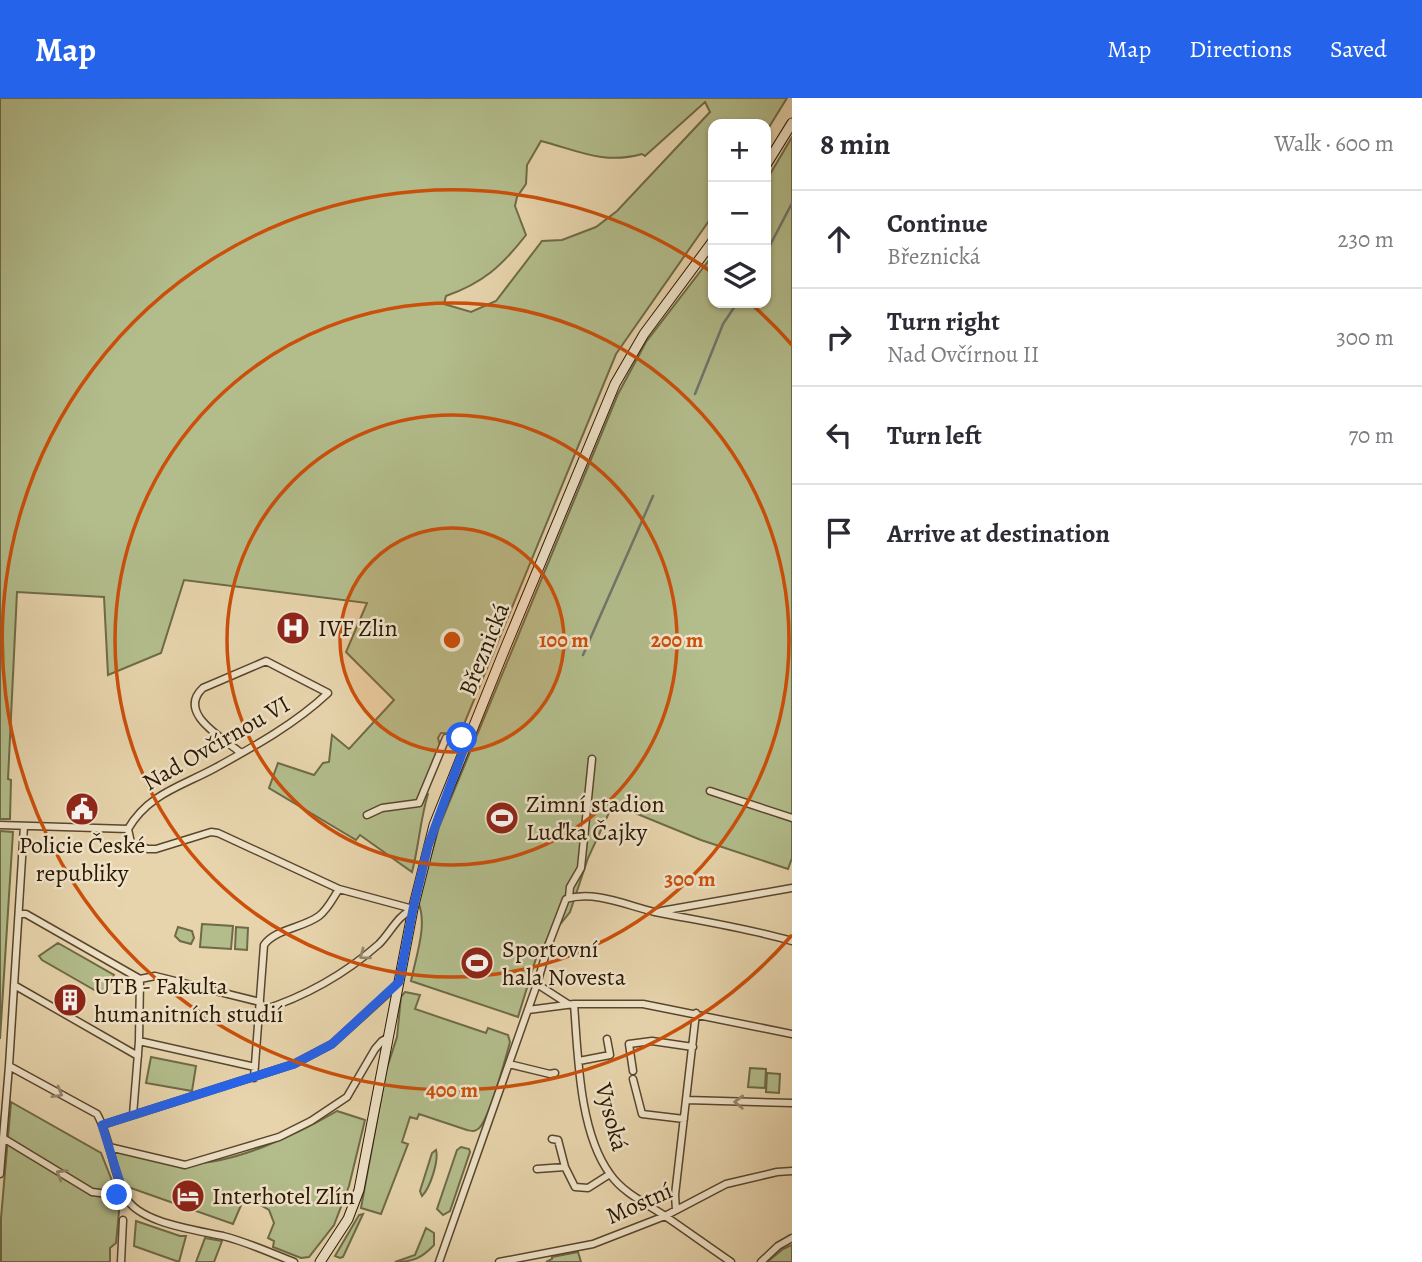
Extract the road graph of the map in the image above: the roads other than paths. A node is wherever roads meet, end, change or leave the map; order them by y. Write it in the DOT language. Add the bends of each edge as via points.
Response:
graph roads {
  1 [pos="792,123"];
  2 [pos="771,157"];
  3 [pos="710,245"];
  4 [pos="467,740"];
  5 [pos="241,754"];
  6 [pos="592,759"];
  7 [pos="710,792"];
  8 [pos="368,815"];
  9 [pos="792,818"];
  10 [pos="0,825"];
  11 [pos="24,826"];
  12 [pos="128,829"];
  13 [pos="792,888"];
  14 [pos="339,889"];
  15 [pos="569,897"];
  16 [pos="413,909"];
  17 [pos="655,912"];
  18 [pos="19,914"];
  19 [pos="792,941"];
  20 [pos="140,979"];
  21 [pos="399,982"];
  22 [pos="537,984"];
  23 [pos="14,985"];
  24 [pos="260,1002"];
  25 [pos="571,1004"];
  26 [pos="528,1010"];
  27 [pos="260,1011"];
  28 [pos="696,1013"];
  29 [pos="792,1034"];
  30 [pos="389,1037"];
  31 [pos="607,1040"];
  32 [pos="139,1041"];
  33 [pos="692,1047"];
  34 [pos="138,1056"];
  35 [pos="579,1061"];
  36 [pos="509,1064"];
  37 [pos="9,1066"];
  38 [pos="255,1067"];
  39 [pos="633,1070"];
  40 [pos="555,1073"];
  41 [pos="254,1078"];
  42 [pos="633,1079"];
  43 [pos="687,1100"];
  44 [pos="792,1102"];
  45 [pos="133,1115"];
  46 [pos="684,1119"];
  47 [pos="102,1125"];
  48 [pos="3,1138"];
  49 [pos="552,1139"];
  50 [pos="109,1147"];
  51 [pos="565,1167"];
  52 [pos="537,1169"];
  53 [pos="792,1171"];
  54 [pos="0,1174"];
  55 [pos="610,1174"];
  56 [pos="124,1196"];
  57 [pos="676,1210"];
  58 [pos="665,1216"];
  59 [pos="123,1220"];
  60 [pos="792,1238"];
  61 [pos="536,1259"];
  62 [pos="121,1262"];
  63 [pos="294,1262"];
  64 [pos="320,1262"];
  65 [pos="439,1262"];
  66 [pos="499,1262"];
  67 [pos="731,1262"];
  68 [pos="761,1262"];
  1 -- 2 [label="main road"];
  3 -- 4 [label="main road, Březnická" via="644,334 615,384"];
  4 -- 8 [label="street" via="446,738 419,803 382,808"];
  4 -- 16 [label="main road, Březnická" via="434,825"];
  5 -- 5 [label="street, Nad Ovčírnou VI" via="198,717 193,702 203,688 266,661 328,693"];
  5 -- 12 [label="street, Nad Ovčírnou VI" via="155,798"];
  6 -- 15 [label="street" via="581,868"];
  7 -- 9 [label="street"];
  10 -- 11 [label="street"];
  11 -- 12 [label="street"];
  11 -- 18 [label="street"];
  12 -- 14 [label="street" via="131,843 148,849 211,832"];
  13 -- 17 [label="street"];
  14 -- 16 [label="street"];
  14 -- 24 [label="street" via="317,917 266,942"];
  15 -- 17 [label="street" via="598,898"];
  15 -- 22 [label="street"];
  16 -- 21 [label="main road, Březnická"];
  16 -- 27 [label="street, one-way" via="401,915 374,948 324,984"];
  17 -- 19 [label="street"];
  18 -- 20 [label="street"];
  18 -- 23 [label="street"];
  20 -- 24 [label="street" via="155,976"];
  20 -- 32 [label="street"];
  21 -- 30 [label="main road, Březnická"];
  21 -- 41 [label="street" via="332,1044"];
  22 -- 25 [label="street"];
  22 -- 26 [label="street"];
  23 -- 34 [label="street"];
  23 -- 37 [label="street"];
  24 -- 27 [label="street"];
  25 -- 26 [label="street"];
  25 -- 28 [label="street" via="643,1004"];
  25 -- 35 [label="street, Vysoká"];
  26 -- 36 [label="street"];
  27 -- 38 [label="street"];
  28 -- 29 [label="street"];
  28 -- 33 [label="street"];
  30 -- 50 [label="street" via="375,1049 347,1097 279,1137 192,1165"];
  30 -- 64 [label="main road, Březnická" via="359,1190 348,1219"];
  31 -- 35 [label="street" via="610,1055"];
  32 -- 34 [label="street"];
  32 -- 38 [label="street"];
  33 -- 39 [label="street" via="652,1041 629,1044"];
  33 -- 43 [label="street"];
  34 -- 45 [label="street"];
  35 -- 55 [label="street, Vysoká" via="587,1116"];
  36 -- 40 [label="street"];
  36 -- 65 [label="street"];
  37 -- 47 [label="street, one-way" via="97,1114"];
  37 -- 48 [label="street"];
  38 -- 41 [label="street"];
  41 -- 45 [label="street"];
  42 -- 46 [label="street" via="642,1114"];
  44 -- 43 [label="street, one-way"];
  43 -- 46 [label="street"];
  45 -- 47 [label="street"];
  46 -- 57 [label="street"];
  47 -- 50 [label="street"];
  48 -- 54 [label="street"];
  56 -- 48 [label="street, one-way" via="92,1192"];
  49 -- 51 [label="street" via="558,1140"];
  50 -- 56 [label="street"];
  51 -- 52 [label="street"];
  51 -- 55 [label="street" via="575,1187 587,1188"];
  53 -- 57 [label="street, Mostní" via="726,1184"];
  55 -- 58 [label="street, Vysoká"];
  56 -- 63 [label="street" via="146,1215"];
  57 -- 58 [label="street, Mostní"];
  58 -- 61 [label="street, Mostní" via="593,1244"];
  58 -- 67 [label="street, Vysoká"];
  59 -- 62 [label="street"];
  60 -- 68 [label="street"];
  61 -- 66 [label="street, Mostní"];
}
